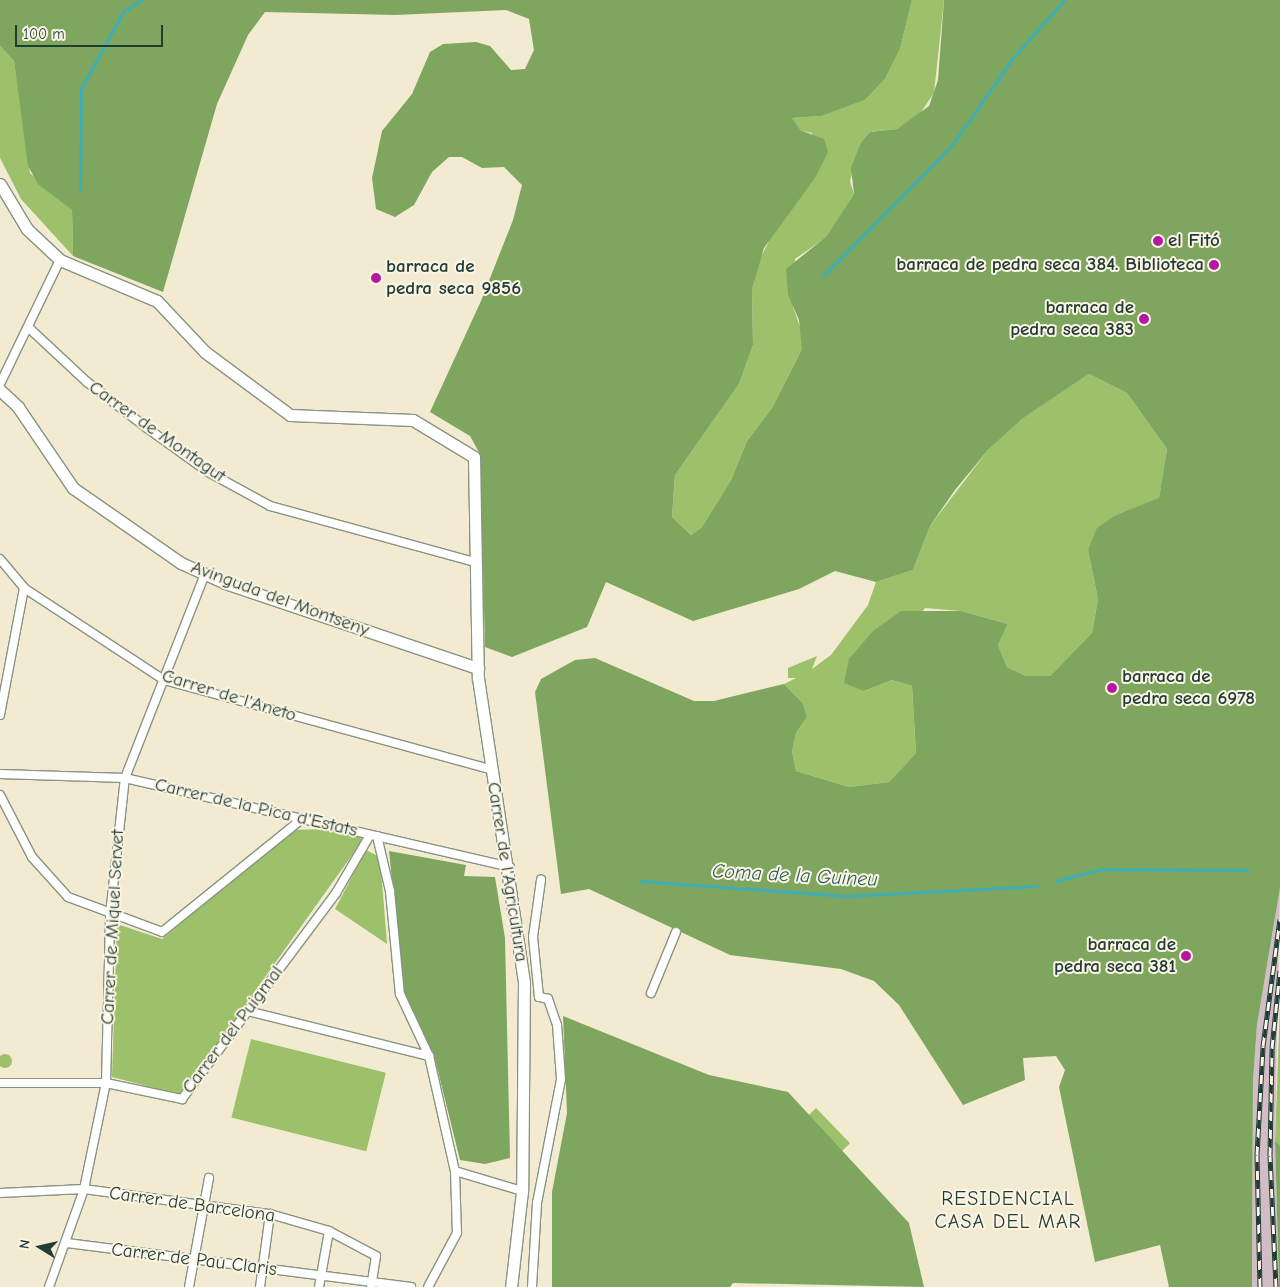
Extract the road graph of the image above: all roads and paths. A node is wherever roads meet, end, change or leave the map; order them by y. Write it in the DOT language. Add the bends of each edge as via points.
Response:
graph roads {
  1 [pos="0,184"];
  2 [pos="60,260"];
  3 [pos="28,327"];
  4 [pos="0,384"];
  5 [pos="0,390"];
  6 [pos="0,559"];
  7 [pos="475,562"];
  8 [pos="205,574"];
  9 [pos="24,588"];
  10 [pos="478,668"];
  11 [pos="164,680"];
  12 [pos="0,715"];
  13 [pos="490,769"];
  14 [pos="0,774"];
  15 [pos="125,778"];
  16 [pos="0,795"];
  17 [pos="302,819"];
  18 [pos="374,836"];
  19 [pos="510,867"];
  20 [pos="541,880"];
  21 [pos="110,915"];
  22 [pos="676,932"];
  23 [pos="651,993"];
  24 [pos="248,1011"];
  25 [pos="429,1056"];
  26 [pos="0,1083"];
  27 [pos="106,1083"];
  28 [pos="455,1171"];
  29 [pos="209,1178"];
  30 [pos="84,1189"];
  31 [pos="522,1191"];
  32 [pos="0,1193"];
  33 [pos="204,1208"];
  34 [pos="270,1214"];
  35 [pos="329,1230"];
  36 [pos="67,1243"];
  37 [pos="193,1260"];
  38 [pos="263,1270"];
  39 [pos="322,1274"];
  40 [pos="372,1284"];
  41 [pos="49,1287"];
  42 [pos="189,1287"];
  43 [pos="260,1287"];
  44 [pos="319,1287"];
  45 [pos="411,1287"];
  46 [pos="428,1287"];
  47 [pos="511,1287"];
  48 [pos="532,1287"];
  1 -- 2 [label="street" via="27,229"];
  2 -- 3 [label="street"];
  2 -- 7 [label="street, Carrer de l'Agricultura" via="157,301 205,352 290,415 414,420 474,457"];
  3 -- 4 [label="street"];
  3 -- 7 [label="street, Carrer de Montagut" via="86,382 208,472 270,506"];
  5 -- 8 [label="street, Avinguda del Montseny" via="18,406 73,488 162,551"];
  6 -- 9 [label="street, Carrer de l'Aneto"];
  7 -- 10 [label="street, Carrer de l'Agricultura"];
  8 -- 10 [label="street, Avinguda del Montseny"];
  8 -- 11 [label="street, Carrer de Miquel Servet"];
  9 -- 11 [label="street, Carrer de l'Aneto"];
  9 -- 12 [label="street"];
  10 -- 13 [label="street, Carrer de l'Agricultura"];
  11 -- 13 [label="street, Carrer de l'Aneto"];
  11 -- 15 [label="street, Carrer de Miquel Servet"];
  13 -- 19 [label="street, Carrer de l'Agricultura"];
  14 -- 15 [label="street, Carrer de la Pica d'Estats"];
  15 -- 17 [label="street, Carrer de la Pica d'Estats"];
  15 -- 21 [label="street, Carrer de Miquel Servet"];
  16 -- 21 [label="street" via="32,857 68,897"];
  17 -- 18 [label="street, Carrer de la Pica d'Estats"];
  17 -- 21 [label="street" via="162,932"];
  18 -- 19 [label="street, Carrer de la Pica d'Estats"];
  18 -- 24 [label="street, Carrer del Puigmal"];
  18 -- 25 [label="street" via="390,891 400,994"];
  19 -- 31 [label="street, Carrer de l'Agricultura" via="524,982"];
  20 -- 48 [label="street" via="533,937 539,997 548,999 557,1025 560,1079 537,1203"];
  21 -- 27 [label="street, Carrer de Miquel Servet"];
  22 -- 23 [label="street"];
  24 -- 25 [label="street"];
  24 -- 27 [label="street, Carrer del Puigmal" via="182,1099"];
  25 -- 28 [label="street"];
  26 -- 27 [label="street, Carrer del Puigmal"];
  27 -- 30 [label="street, Carrer de Miquel Servet"];
  28 -- 31 [label="street"];
  28 -- 46 [label="street" via="457,1233"];
  29 -- 33 [label="street"];
  30 -- 32 [label="street, Carrer de Barcelona"];
  30 -- 33 [label="street, Carrer de Barcelona"];
  30 -- 36 [label="street, Carrer de Miquel Servet"];
  31 -- 47 [label="street, Carrer de l'Agricultura"];
  33 -- 34 [label="street, Carrer de Barcelona"];
  33 -- 37 [label="street"];
  34 -- 35 [label="street, Carrer de Barcelona"];
  34 -- 38 [label="street"];
  35 -- 39 [label="street"];
  35 -- 40 [label="street, Carrer de Barcelona" via="376,1256"];
  36 -- 37 [label="street, Carrer de Pau Claris"];
  36 -- 41 [label="street, Carrer de Miquel Servet"];
  37 -- 38 [label="street, Carrer de Pau Claris"];
  37 -- 42 [label="street"];
  38 -- 39 [label="street, Carrer de Pau Claris"];
  38 -- 43 [label="street"];
  39 -- 40 [label="street, Carrer de Pau Claris"];
  39 -- 44 [label="street"];
  40 -- 45 [label="street, Carrer de Pau Claris"];
}
